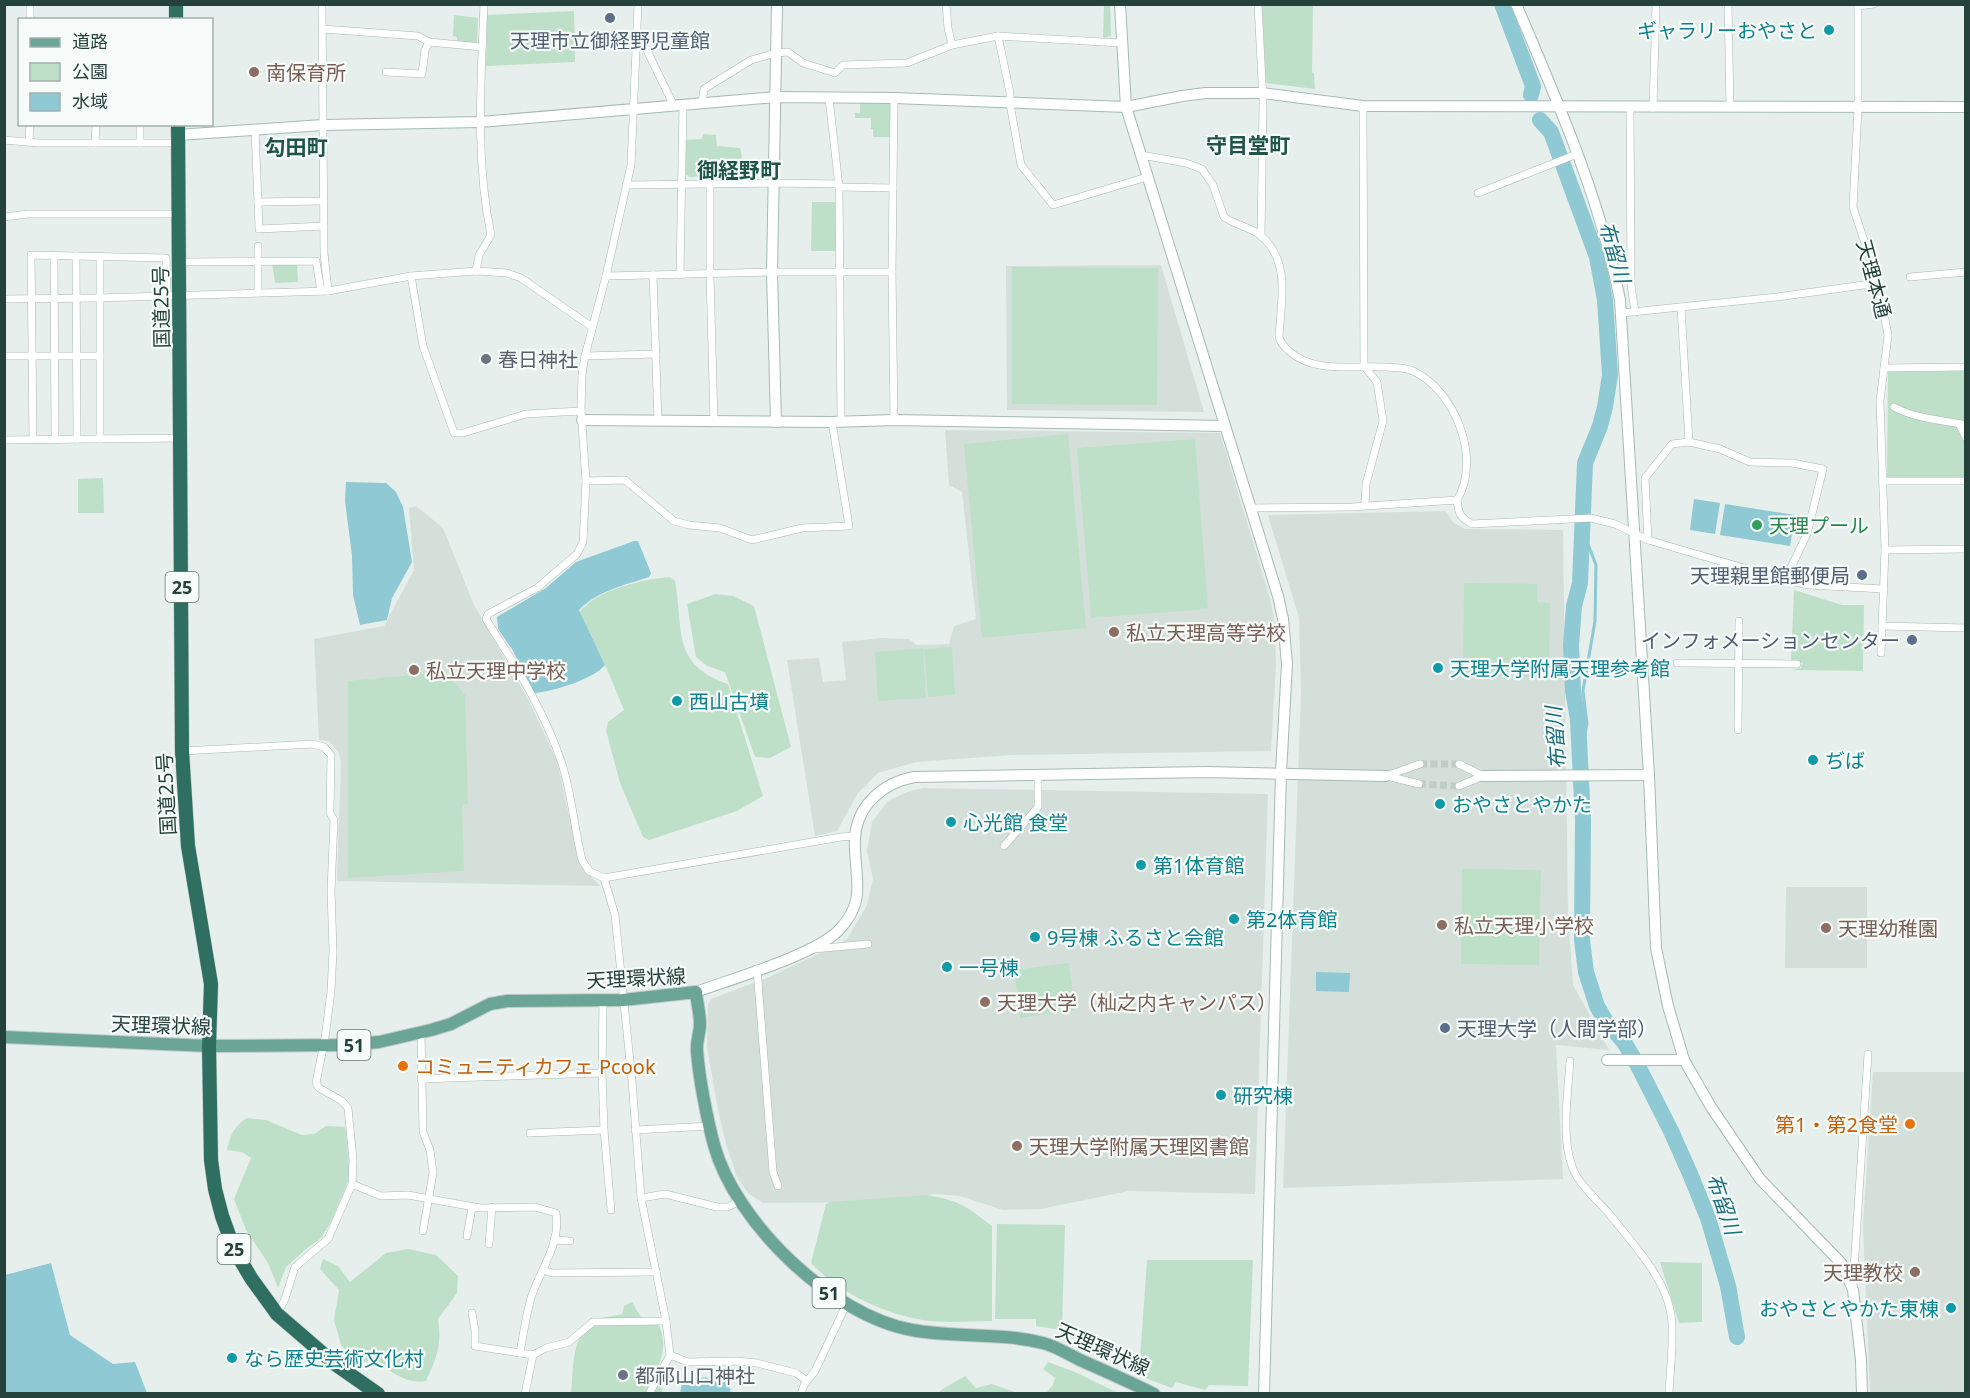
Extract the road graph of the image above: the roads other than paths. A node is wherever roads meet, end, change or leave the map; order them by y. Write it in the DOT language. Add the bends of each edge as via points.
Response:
graph roads {
  1 [pos="322,4"];
  2 [pos="483,4"];
  3 [pos="638,4"];
  4 [pos="777,4"];
  5 [pos="946,4"];
  6 [pos="1120,4"];
  7 [pos="1258,4"];
  8 [pos="1516,4"];
  9 [pos="1656,4"];
  10 [pos="1728,4"];
  11 [pos="1874,4"];
  12 [pos="1858,5"];
  13 [pos="323,29"];
  14 [pos="637,29"];
  15 [pos="998,36"];
  16 [pos="429,42"];
  17 [pos="1121,43"];
  18 [pos="952,45"];
  19 [pos="482,47"];
  20 [pos="776,52"];
  21 [pos="386,72"];
  22 [pos="1262,93"];
  23 [pos="777,97"];
  24 [pos="829,98"];
  25 [pos="894,98"];
  26 [pos="702,104"];
  27 [pos="1010,104"];
  28 [pos="679,106"];
  29 [pos="1363,106"];
  30 [pos="1559,106"];
  31 [pos="1126,107"];
  32 [pos="1630,107"];
  33 [pos="1730,107"];
  34 [pos="1965,107"];
  35 [pos="1653,108"];
  36 [pos="1858,108"];
  37 [pos="633,110"];
  38 [pos="480,122"];
  39 [pos="323,125"];
  40 [pos="30,126"];
  41 [pos="96,126"];
  42 [pos="140,126"];
  43 [pos="255,130"];
  44 [pos="178,134"];
  45 [pos="4,140"];
  46 [pos="29,141"];
  47 [pos="95,143"];
  48 [pos="140,143"];
  49 [pos="1141,155"];
  50 [pos="1572,156"];
  51 [pos="1147,177"];
  52 [pos="774,183"];
  53 [pos="682,184"];
  54 [pos="710,184"];
  55 [pos="626,185"];
  56 [pos="839,185"];
  57 [pos="893,188"];
  58 [pos="1478,193"];
  59 [pos="324,201"];
  60 [pos="258,202"];
  61 [pos="179,214"];
  62 [pos="4,217"];
  63 [pos="324,226"];
  64 [pos="1261,236"];
  65 [pos="258,246"];
  66 [pos="54,255"];
  67 [pos="76,256"];
  68 [pos="100,256"];
  69 [pos="258,261"];
  70 [pos="180,262"];
  71 [pos="476,271"];
  72 [pos="840,271"];
  73 [pos="772,272"];
  74 [pos="892,272"];
  75 [pos="1965,272"];
  76 [pos="653,275"];
  77 [pos="680,275"];
  78 [pos="710,275"];
  79 [pos="411,276"];
  80 [pos="606,276"];
  81 [pos="1910,277"];
  82 [pos="1878,283"];
  83 [pos="325,291"];
  84 [pos="258,293"];
  85 [pos="173,296"];
  86 [pos="55,298"];
  87 [pos="76,298"];
  88 [pos="99,298"];
  89 [pos="4,299"];
  90 [pos="31,299"];
  91 [pos="1681,307"];
  92 [pos="1635,312"];
  93 [pos="1622,313"];
  94 [pos="592,327"];
  95 [pos="656,354"];
  96 [pos="4,356"];
  97 [pos="31,356"];
  98 [pos="55,356"];
  99 [pos="77,356"];
  100 [pos="100,356"];
  101 [pos="585,356"];
  102 [pos="1364,366"];
  103 [pos="1965,367"];
  104 [pos="1884,368"];
  105 [pos="1894,407"];
  106 [pos="582,415"];
  107 [pos="894,420"];
  108 [pos="658,421"];
  109 [pos="714,422"];
  110 [pos="776,422"];
  111 [pos="836,422"];
  112 [pos="1962,425"];
  113 [pos="1225,426"];
  114 [pos="182,438"];
  115 [pos="1965,438"];
  116 [pos="33,439"];
  117 [pos="55,439"];
  118 [pos="77,439"];
  119 [pos="100,439"];
  120 [pos="4,440"];
  121 [pos="1689,442"];
  122 [pos="586,481"];
  123 [pos="1883,481"];
  124 [pos="1965,481"];
  125 [pos="1457,500"];
  126 [pos="1365,505"];
  127 [pos="1251,508"];
  128 [pos="1634,533"];
  129 [pos="1648,540"];
  130 [pos="1965,549"];
  131 [pos="1885,550"];
  132 [pos="1785,580"];
  133 [pos="1884,589"];
  134 [pos="1739,621"];
  135 [pos="1882,626"];
  136 [pos="1965,628"];
  137 [pos="1881,653"];
  138 [pos="1677,663"];
  139 [pos="1739,663"];
  140 [pos="1797,664"];
  141 [pos="1738,730"];
  142 [pos="183,751"];
  143 [pos="1420,764"];
  144 [pos="1459,764"];
  145 [pos="1281,773"];
  146 [pos="1038,775"];
  147 [pos="1649,775"];
  148 [pos="1386,776"];
  149 [pos="1484,776"];
  150 [pos="1419,784"];
  151 [pos="1459,786"];
  152 [pos="855,836"];
  153 [pos="1004,846"];
  154 [pos="604,878"];
  155 [pos="868,944"];
  156 [pos="805,950"];
  157 [pos="757,969"];
  158 [pos="696,992"];
  159 [pos="603,1000"];
  160 [pos="623,1000"];
  161 [pos="421,1033"];
  162 [pos="4,1037"];
  163 [pos="209,1046"];
  164 [pos="323,1046"];
  165 [pos="1868,1054"];
  166 [pos="1607,1060"];
  167 [pos="1684,1060"];
  168 [pos="1570,1061"];
  169 [pos="602,1073"];
  170 [pos="422,1079"];
  171 [pos="710,1126"];
  172 [pos="604,1130"];
  173 [pos="635,1130"];
  174 [pos="530,1133"];
  175 [pos="352,1184"];
  176 [pos="778,1186"];
  177 [pos="640,1198"];
  178 [pos="430,1199"];
  179 [pos="739,1201"];
  180 [pos="472,1207"];
  181 [pos="492,1207"];
  182 [pos="611,1210"];
  183 [pos="423,1231"];
  184 [pos="467,1236"];
  185 [pos="554,1240"];
  186 [pos="570,1242"];
  187 [pos="489,1244"];
  188 [pos="543,1270"];
  189 [pos="656,1272"];
  190 [pos="1853,1290"];
  191 [pos="846,1305"];
  192 [pos="472,1313"];
  193 [pos="278,1314"];
  194 [pos="666,1322"];
  195 [pos="520,1353"];
  196 [pos="533,1355"];
  197 [pos="670,1355"];
  198 [pos="807,1381"];
  199 [pos="378,1394"];
  200 [pos="525,1394"];
  201 [pos="649,1394"];
  202 [pos="801,1394"];
  203 [pos="1154,1394"];
  204 [pos="1264,1394"];
  205 [pos="1669,1394"];
  206 [pos="1862,1394"];
  1 -- 13 [label="street"];
  2 -- 19 [label="street"];
  3 -- 14 [label="street"];
  4 -- 20 [label="street"];
  5 -- 18 [label="street"];
  6 -- 17 [label="street"];
  7 -- 22 [label="street"];
  8 -- 30 [label="street"];
  9 -- 35 [label="street"];
  10 -- 33 [label="street"];
  11 -- 12 [label="street"];
  12 -- 36 [label="street, 天理本通"];
  13 -- 16 [label="street" via="418,36"];
  13 -- 39 [label="street"];
  14 -- 28 [label="street"];
  14 -- 37 [label="street"];
  15 -- 17 [label="street"];
  15 -- 18 [label="street"];
  15 -- 27 [label="street"];
  16 -- 19 [label="street"];
  16 -- 21 [label="street" via="422,74"];
  17 -- 31 [label="street"];
  18 -- 20 [label="street" via="906,63 843,65 835,73 803,63 788,52"];
  19 -- 38 [label="street"];
  20 -- 23 [label="street"];
  20 -- 26 [label="street" via="751,60 704,89"];
  22 -- 29 [label="street"];
  22 -- 31 [label="street" via="1190,95"];
  22 -- 64 [label="street"];
  23 -- 24 [label="street"];
  23 -- 26 [label="street"];
  23 -- 52 [label="street"];
  24 -- 25 [label="street"];
  24 -- 56 [label="street"];
  25 -- 27 [label="street"];
  25 -- 57 [label="street"];
  26 -- 28 [label="street"];
  27 -- 31 [label="street"];
  27 -- 51 [label="street" via="1021,165 1053,205"];
  28 -- 37 [label="street"];
  28 -- 53 [label="street"];
  29 -- 30 [label="street"];
  29 -- 102 [label="street"];
  30 -- 32 [label="street"];
  30 -- 50 [label="street"];
  31 -- 49 [label="street"];
  32 -- 35 [label="street"];
  32 -- 92 [label="street" via="1631,285"];
  33 -- 35 [label="street"];
  33 -- 36 [label="street"];
  34 -- 36 [label="street"];
  36 -- 82 [label="street, 天理本通" via="1853,207"];
  37 -- 38 [label="street"];
  37 -- 55 [label="street"];
  38 -- 39 [label="street"];
  38 -- 71 [label="street" via="482,183 491,235 479,255"];
  39 -- 43 [label="street"];
  39 -- 59 [label="street"];
  40 -- 46 [label="street"];
  41 -- 47 [label="street"];
  42 -- 48 [label="street"];
  43 -- 44 [label="street"];
  43 -- 60 [label="street"];
  44 -- 48 [label="street"];
  44 -- 61 [label="highway, 国道25号 / 25"];
  45 -- 46 [label="street"];
  46 -- 47 [label="street"];
  47 -- 48 [label="street"];
  49 -- 51 [label="street"];
  49 -- 64 [label="street" via="1202,169 1213,185 1224,217"];
  50 -- 58 [label="street"];
  50 -- 93 [label="street" via="1612,260"];
  51 -- 113 [label="street"];
  52 -- 54 [label="street"];
  52 -- 56 [label="street"];
  52 -- 73 [label="street"];
  53 -- 54 [label="street"];
  53 -- 55 [label="street"];
  53 -- 77 [label="street"];
  54 -- 78 [label="street"];
  55 -- 80 [label="street"];
  56 -- 57 [label="street"];
  56 -- 72 [label="street"];
  57 -- 74 [label="street"];
  59 -- 60 [label="street"];
  59 -- 63 [label="street"];
  60 -- 63 [label="street" via="259,230"];
  61 -- 62 [label="street"];
  61 -- 70 [label="highway, 国道25号 / 25"];
  63 -- 83 [label="street"];
  64 -- 102 [label="street" via="1281,265 1280,342 1293,355 1314,364"];
  65 -- 69 [label="street"];
  66 -- 67 [label="street"];
  66 -- 86 [label="street"];
  66 -- 90 [label="street" via="31,255"];
  67 -- 68 [label="street"];
  67 -- 87 [label="street"];
  68 -- 85 [label="street" via="166,258"];
  68 -- 88 [label="street"];
  69 -- 70 [label="street"];
  69 -- 83 [label="street" via="316,261"];
  69 -- 84 [label="street"];
  70 -- 85 [label="highway, 国道25号 / 25"];
  71 -- 79 [label="street"];
  71 -- 94 [label="street" via="521,278"];
  72 -- 73 [label="street"];
  72 -- 74 [label="street"];
  72 -- 111 [label="street"];
  73 -- 78 [label="street"];
  73 -- 110 [label="street"];
  74 -- 107 [label="street"];
  75 -- 81 [label="street"];
  76 -- 77 [label="street"];
  76 -- 80 [label="street"];
  76 -- 95 [label="street"];
  77 -- 78 [label="street"];
  78 -- 109 [label="street"];
  79 -- 83 [label="street"];
  79 -- 106 [label="street" via="423,346 454,433 526,414"];
  80 -- 94 [label="street"];
  82 -- 91 [label="street"];
  82 -- 104 [label="street, 天理本通" via="1888,335"];
  83 -- 84 [label="street"];
  84 -- 85 [label="street"];
  85 -- 88 [label="street"];
  85 -- 114 [label="highway, 国道25号 / 25"];
  86 -- 87 [label="street"];
  86 -- 90 [label="street"];
  86 -- 98 [label="street"];
  87 -- 88 [label="street"];
  87 -- 99 [label="street"];
  88 -- 100 [label="street"];
  89 -- 90 [label="street"];
  90 -- 97 [label="street"];
  91 -- 92 [label="street"];
  91 -- 121 [label="street"];
  92 -- 93 [label="street"];
  93 -- 128 [label="street"];
  94 -- 101 [label="street"];
  95 -- 101 [label="street"];
  95 -- 108 [label="street"];
  96 -- 97 [label="street"];
  97 -- 98 [label="street"];
  97 -- 116 [label="street"];
  98 -- 99 [label="street"];
  98 -- 117 [label="street"];
  99 -- 100 [label="street"];
  99 -- 118 [label="street"];
  100 -- 119 [label="street"];
  101 -- 106 [label="street"];
  102 -- 125 [label="street" via="1411,370 1434,387 1455,415 1467,464 1464,488"];
  102 -- 126 [label="street" via="1377,382 1383,421 1366,484"];
  103 -- 104 [label="street"];
  104 -- 123 [label="street, 天理本通" via="1880,401"];
  105 -- 112 [label="street"];
  106 -- 108 [label="street"];
  106 -- 122 [label="street"];
  107 -- 111 [label="street"];
  107 -- 113 [label="street"];
  108 -- 109 [label="street"];
  109 -- 110 [label="street"];
  110 -- 111 [label="street"];
  111 -- 122 [label="street" via="849,525 802,528 752,540 720,528 674,521 625,480"];
  112 -- 115 [label="street"];
  113 -- 127 [label="street"];
  114 -- 119 [label="street"];
  114 -- 142 [label="highway, 国道25号 / 25"];
  116 -- 117 [label="street"];
  116 -- 120 [label="street"];
  117 -- 118 [label="street"];
  118 -- 119 [label="street"];
  121 -- 129 [label="street" via="1672,444 1645,478"];
  121 -- 132 [label="street" via="1720,449 1750,462 1792,463 1823,469 1807,534"];
  122 -- 154 [label="street" via="583,542 577,554 537,588 488,614 486,620 517,668 562,763 582,860 589,871"];
  123 -- 124 [label="street"];
  123 -- 131 [label="street, 天理本通"];
  125 -- 126 [label="street"];
  125 -- 128 [label="street" via="1458,511 1472,524 1591,518"];
  126 -- 127 [label="street"];
  127 -- 145 [label="street" via="1278,596 1286,642"];
  128 -- 129 [label="street"];
  128 -- 147 [label="street"];
  129 -- 132 [label="street"];
  130 -- 131 [label="street"];
  131 -- 133 [label="street, 天理本通"];
  132 -- 133 [label="street"];
  133 -- 135 [label="street, 天理本通"];
  134 -- 139 [label="street"];
  135 -- 136 [label="street"];
  135 -- 137 [label="street, 天理本通"];
  138 -- 139 [label="street"];
  139 -- 140 [label="street"];
  139 -- 141 [label="street"];
  142 -- 163 [label="highway, 国道25号 / 25" via="188,846 211,984"];
  142 -- 164 [label="street" via="313,744 324,747 331,755 333,951"];
  143 -- 148 [label="street"];
  144 -- 149 [label="street"];
  145 -- 146 [label="street"];
  145 -- 148 [label="street"];
  145 -- 204 [label="street"];
  146 -- 152 [label="street" via="900,779 870,800"];
  146 -- 153 [label="street" via="1038,807"];
  147 -- 149 [label="street"];
  147 -- 167 [label="street" via="1656,948"];
  148 -- 150 [label="street"];
  149 -- 151 [label="street"];
  152 -- 154 [label="street"];
  152 -- 156 [label="street" via="859,885 856,901 848,919 826,940"];
  154 -- 160 [label="street" via="615,915"];
  155 -- 156 [label="street"];
  156 -- 157 [label="street"];
  157 -- 158 [label="street"];
  157 -- 176 [label="street" via="773,1172"];
  158 -- 160 [label="main road, 天理環状線 / 51"];
  158 -- 171 [label="main road, 天理環状線 / 51" via="700,1023 697,1049"];
  159 -- 160 [label="main road, 天理環状線 / 51"];
  159 -- 161 [label="main road, 天理環状線 / 51" via="490,1004 451,1024"];
  159 -- 169 [label="street"];
  160 -- 173 [label="street"];
  161 -- 164 [label="main road, 天理環状線 / 51"];
  161 -- 170 [label="street"];
  162 -- 163 [label="main road, 天理環状線 / 51"];
  163 -- 164 [label="main road, 天理環状線 / 51"];
  163 -- 193 [label="highway, 国道25号 / 25" via="215,1189 234,1249"];
  164 -- 175 [label="street" via="316,1083 348,1108"];
  165 -- 190 [label="street"];
  166 -- 167 [label="street"];
  167 -- 190 [label="street" via="1760,1179 1842,1264"];
  168 -- 205 [label="street" via="1567,1138 1571,1164 1655,1274 1668,1303 1672,1323"];
  169 -- 170 [label="street"];
  169 -- 172 [label="street"];
  170 -- 178 [label="street" via="423,1132 433,1173"];
  171 -- 173 [label="street"];
  171 -- 179 [label="main road, 天理環状線 / 51" via="720,1166"];
  172 -- 174 [label="street"];
  172 -- 182 [label="street"];
  173 -- 177 [label="street"];
  175 -- 178 [label="street" via="381,1196"];
  175 -- 193 [label="street" via="328,1239 295,1267"];
  177 -- 179 [label="street" via="665,1194 717,1207"];
  177 -- 189 [label="street"];
  178 -- 180 [label="street"];
  178 -- 183 [label="street"];
  179 -- 191 [label="main road, 天理環状線 / 51" via="782,1251"];
  180 -- 181 [label="street"];
  180 -- 184 [label="street"];
  181 -- 185 [label="street" via="535,1207 556,1213"];
  181 -- 187 [label="street"];
  185 -- 186 [label="street"];
  185 -- 188 [label="street"];
  188 -- 189 [label="street"];
  188 -- 195 [label="street" via="532,1296"];
  189 -- 194 [label="street"];
  190 -- 206 [label="street"];
  191 -- 198 [label="street"];
  191 -- 203 [label="main road, 天理環状線 / 51" via="910,1330 1010,1336 1046,1343"];
  192 -- 195 [label="street" via="475,1346"];
  193 -- 199 [label="highway, 国道25号 / 25" via="334,1364"];
  194 -- 196 [label="street" via="593,1322 569,1342"];
  194 -- 197 [label="street"];
  195 -- 196 [label="street"];
  196 -- 200 [label="street"];
  197 -- 198 [label="street" via="688,1362 757,1363 796,1373"];
  197 -- 201 [label="street"];
  198 -- 202 [label="street"];
}
